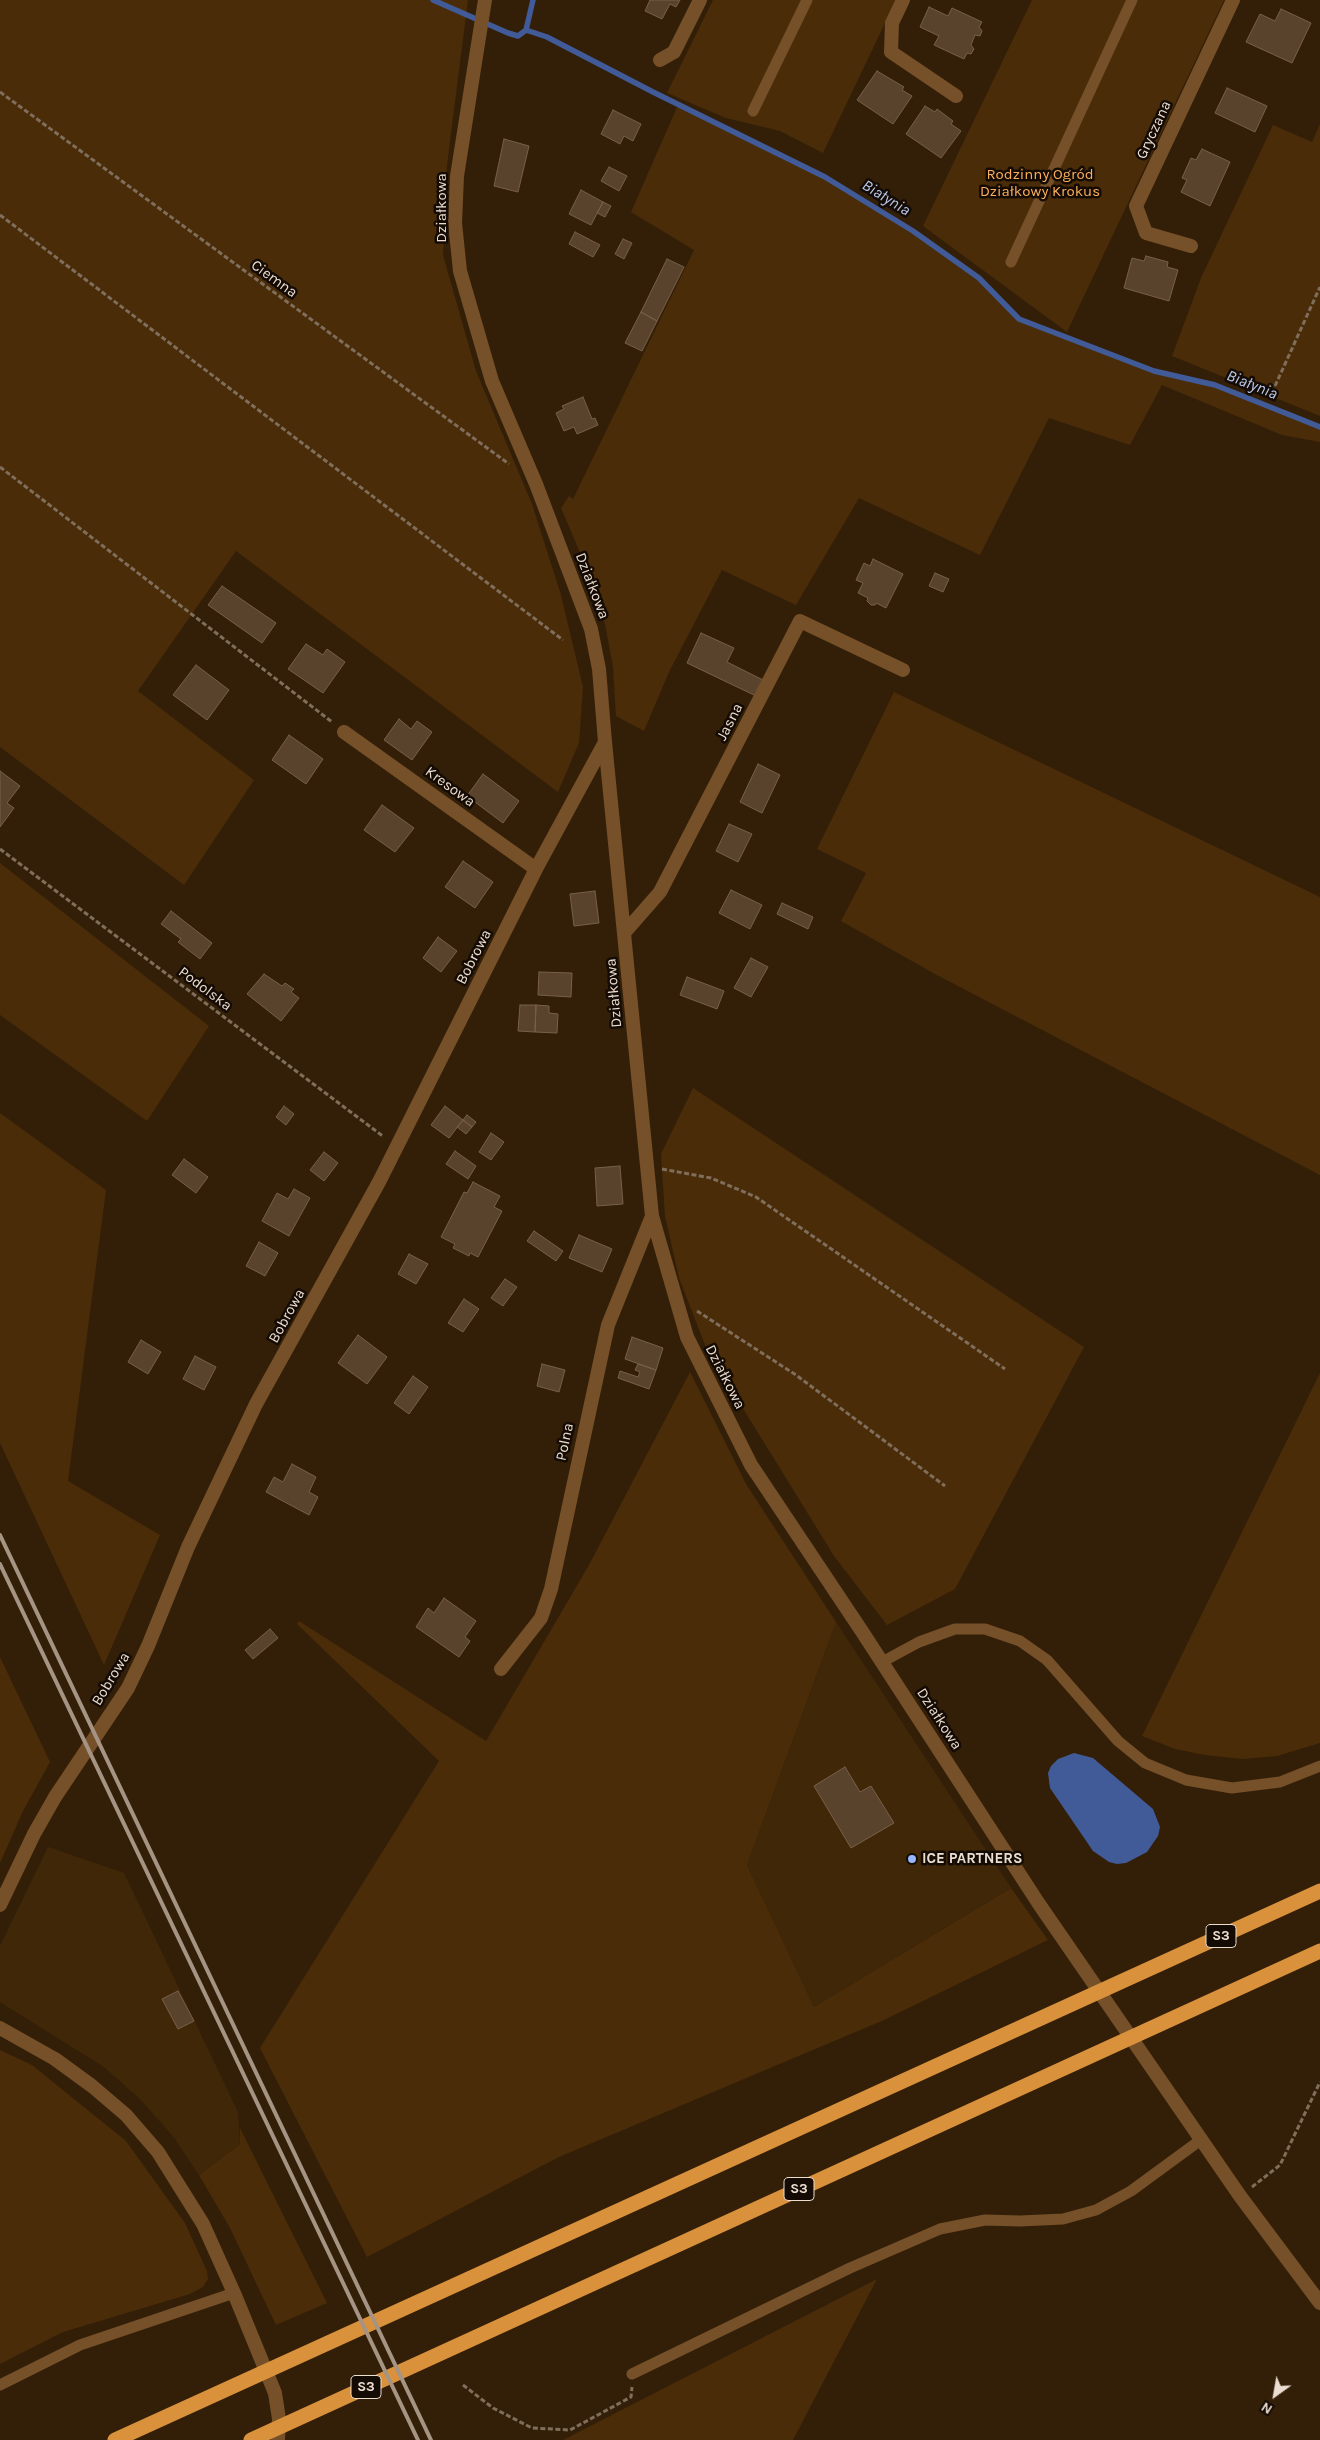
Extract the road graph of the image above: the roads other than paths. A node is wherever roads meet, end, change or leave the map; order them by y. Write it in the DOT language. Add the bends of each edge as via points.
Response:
graph roads {
  1 [pos="700,0"];
  2 [pos="808,0"];
  3 [pos="903,0"];
  4 [pos="1132,0"];
  5 [pos="1233,0"];
  6 [pos="484,6"];
  7 [pos="660,60"];
  8 [pos="956,96"];
  9 [pos="753,111"];
  10 [pos="1191,246"];
  11 [pos="1011,262"];
  12 [pos="903,670"];
  13 [pos="344,732"];
  14 [pos="605,742"];
  15 [pos="536,869"];
  16 [pos="625,932"];
  17 [pos="652,1216"];
  18 [pos="882,1662"];
  19 [pos="501,1669"];
  20 [pos="1320,1766"];
  21 [pos="1320,1891"];
  22 [pos="0,1905"];
  23 [pos="1320,1951"];
  24 [pos="0,2028"];
  25 [pos="1202,2139"];
  26 [pos="234,2293"];
  27 [pos="1320,2303"];
  28 [pos="632,2374"];
  29 [pos="0,2385"];
  30 [pos="115,2440"];
  31 [pos="251,2440"];
  32 [pos="278,2440"];
  1 -- 7 [label="street" via="674,52"];
  2 -- 9 [label="lane"];
  3 -- 8 [label="street" via="892,24 891,52"];
  4 -- 11 [label="lane"];
  5 -- 10 [label="street, Gryczana" via="1136,206 1146,233"];
  6 -- 14 [label="street, Działkowa" via="457,176 455,223 460,271 492,381 536,484 591,629 599,669"];
  12 -- 16 [label="street, Jasna" via="800,621 660,892"];
  13 -- 15 [label="street, Kresowa"];
  14 -- 15 [label="street, Bobrowa"];
  14 -- 16 [label="street, Działkowa"];
  15 -- 22 [label="street, Bobrowa" via="397,1146 253,1412 188,1547 132,1680 55,1797"];
  16 -- 17 [label="street, Działkowa"];
  17 -- 18 [label="street, Działkowa" via="687,1337 751,1465"];
  17 -- 19 [label="street, Polna" via="608,1325 551,1589 541,1618"];
  18 -- 20 [label="lane" via="919,1642 955,1629 985,1629 1020,1640 1047,1660 1118,1741 1145,1763 1186,1780 1232,1788 1280,1782"];
  18 -- 25 [label="street, Działkowa" via="1039,1904"];
  21 -- 30 [label="highway, S3"];
  23 -- 31 [label="highway, S3"];
  24 -- 26 [label="street" via="55,2059 126,2115 158,2152 183,2190 203,2224"];
  25 -- 27 [label="street, Działkowa"];
  25 -- 28 [label="lane" via="1132,2191 1096,2210 1063,2218 985,2220 940,2229 850,2268"];
  26 -- 29 [label="lane" via="80,2345"];
  26 -- 32 [label="street" via="275,2393"];
}
